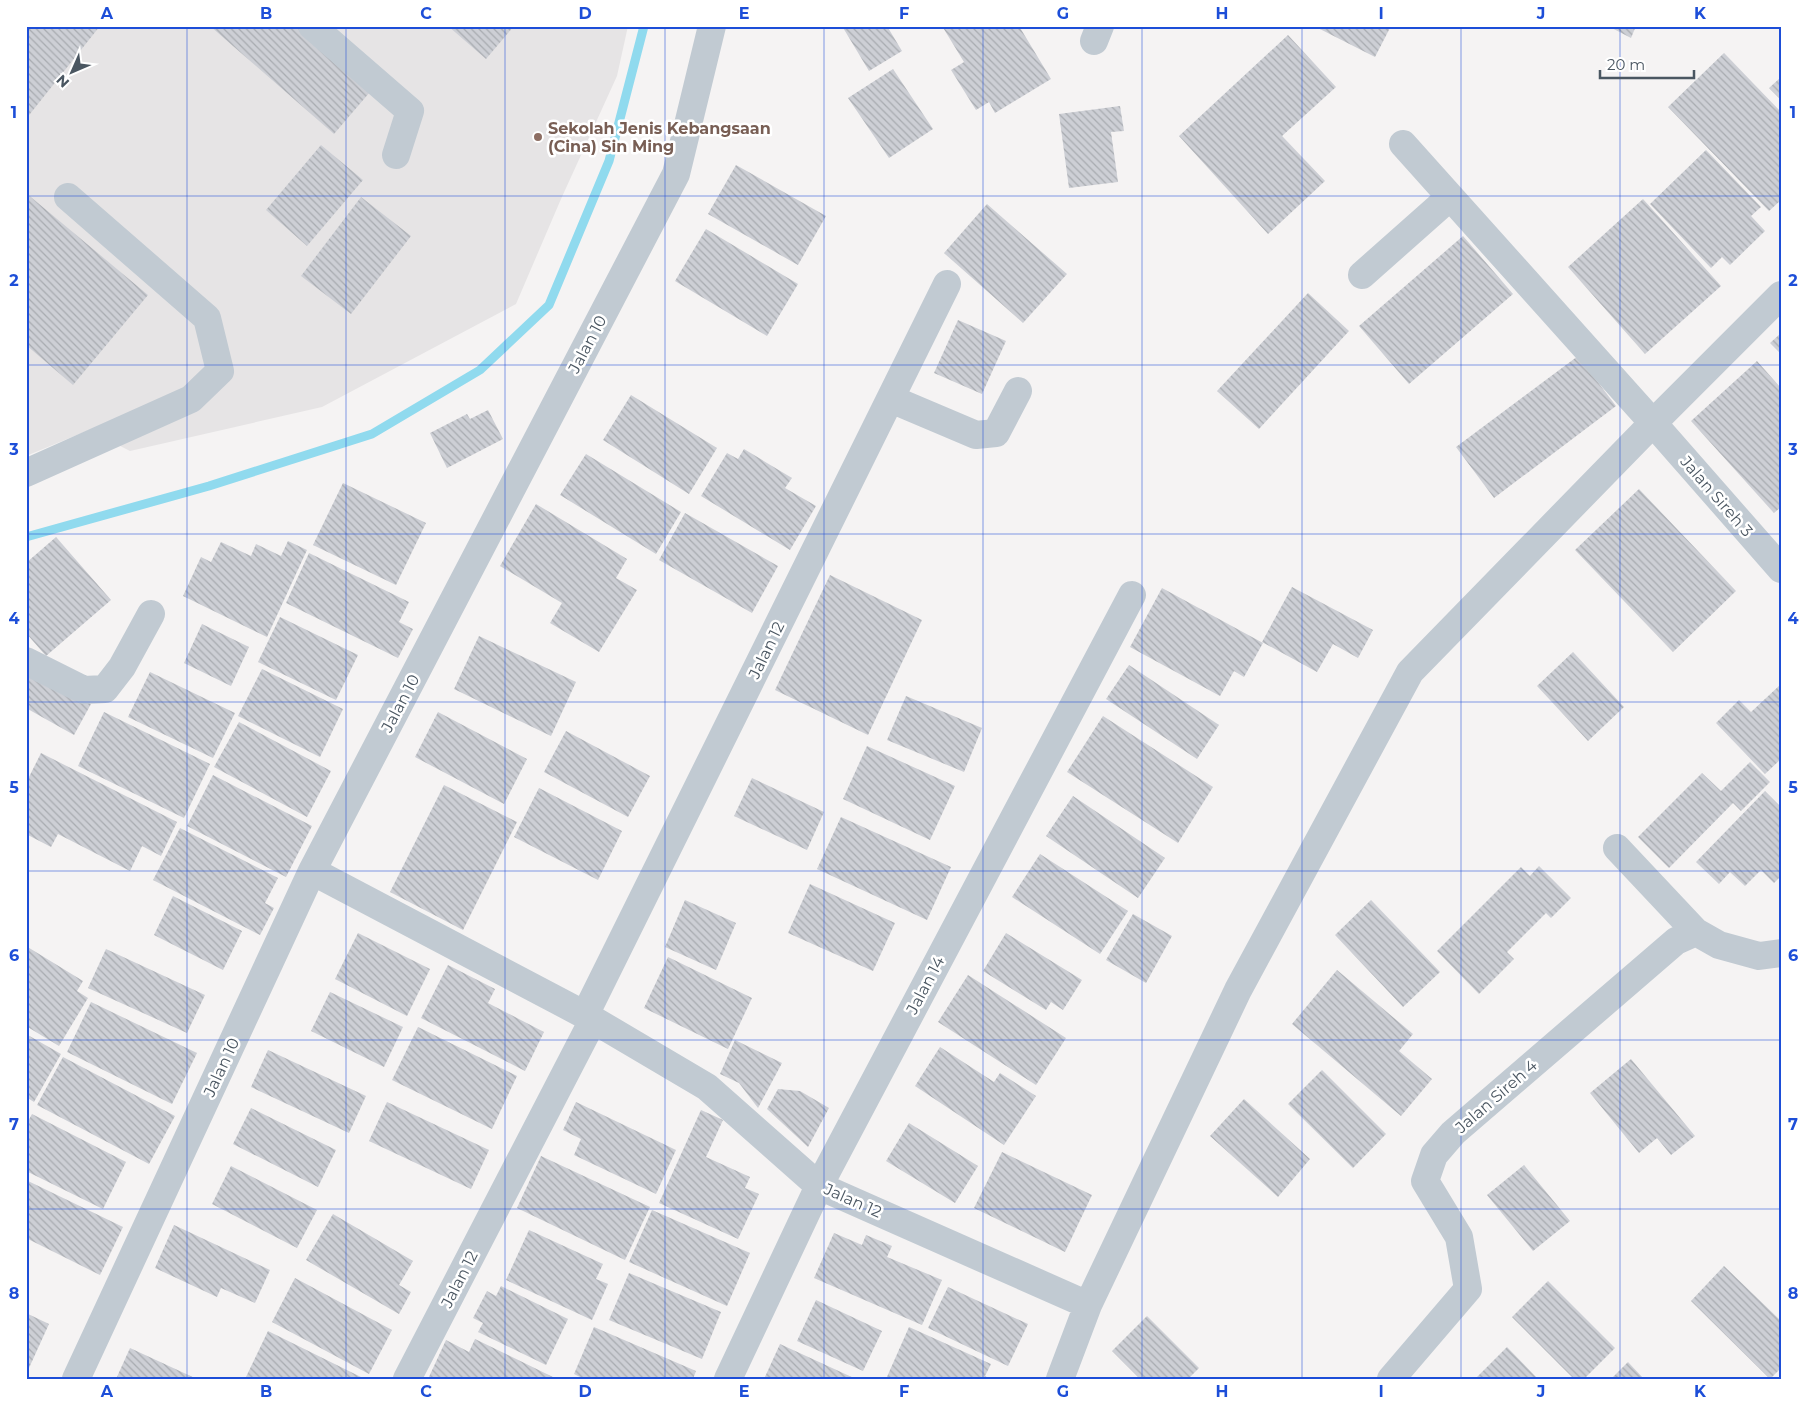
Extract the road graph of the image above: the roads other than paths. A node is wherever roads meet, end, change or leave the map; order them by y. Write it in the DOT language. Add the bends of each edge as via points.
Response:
graph roads {
  1 [pos="312,26"];
  2 [pos="712,26"];
  3 [pos="1403,144"];
  4 [pos="396,155"];
  5 [pos="68,197"];
  6 [pos="1450,197"];
  7 [pos="1362,275"];
  8 [pos="947,284"];
  9 [pos="1781,295"];
  10 [pos="1018,391"];
  11 [pos="891,399"];
  12 [pos="1653,423"];
  13 [pos="26,473"];
  14 [pos="1781,569"];
  15 [pos="1132,595"];
  16 [pos="151,614"];
  17 [pos="26,661"];
  18 [pos="1617,848"];
  19 [pos="312,871"];
  20 [pos="1696,932"];
  21 [pos="1781,953"];
  22 [pos="589,1018"];
  23 [pos="819,1186"];
  24 [pos="1088,1305"];
  25 [pos="76,1379"];
  26 [pos="407,1379"];
  27 [pos="728,1379"];
  28 [pos="1060,1379"];
  29 [pos="1391,1379"];
  1 -- 4 [label="street" via="410,111"];
  2 -- 19 [label="street, Jalan 10" via="676,174"];
  3 -- 6 [label="street, Jalan Sireh 3"];
  5 -- 13 [label="street" via="207,318 220,371 192,399"];
  6 -- 7 [label="street"];
  6 -- 12 [label="street, Jalan Sireh 3"];
  8 -- 11 [label="street, Jalan 12"];
  9 -- 12 [label="street"];
  10 -- 11 [label="street" via="996,433 976,435"];
  11 -- 22 [label="street, Jalan 12"];
  12 -- 14 [label="street, Jalan Sireh 3"];
  12 -- 24 [label="street" via="1410,672 1238,990"];
  15 -- 23 [label="street, Jalan 14"];
  16 -- 17 [label="street" via="122,667 104,689 84,690"];
  18 -- 20 [label="street"];
  19 -- 22 [label="street, Jalan 12"];
  19 -- 25 [label="street, Jalan 10"];
  20 -- 21 [label="street" via="1719,945 1759,956"];
  20 -- 29 [label="street, Jalan Sireh 4" via="1676,940 1453,1133 1434,1155 1425,1181 1459,1237 1468,1289"];
  22 -- 23 [label="street, Jalan 12" via="707,1087"];
  22 -- 26 [label="street, Jalan 12"];
  23 -- 24 [label="street, Jalan 12"];
  23 -- 27 [label="street, Jalan 14"];
  24 -- 28 [label="street"];
}
